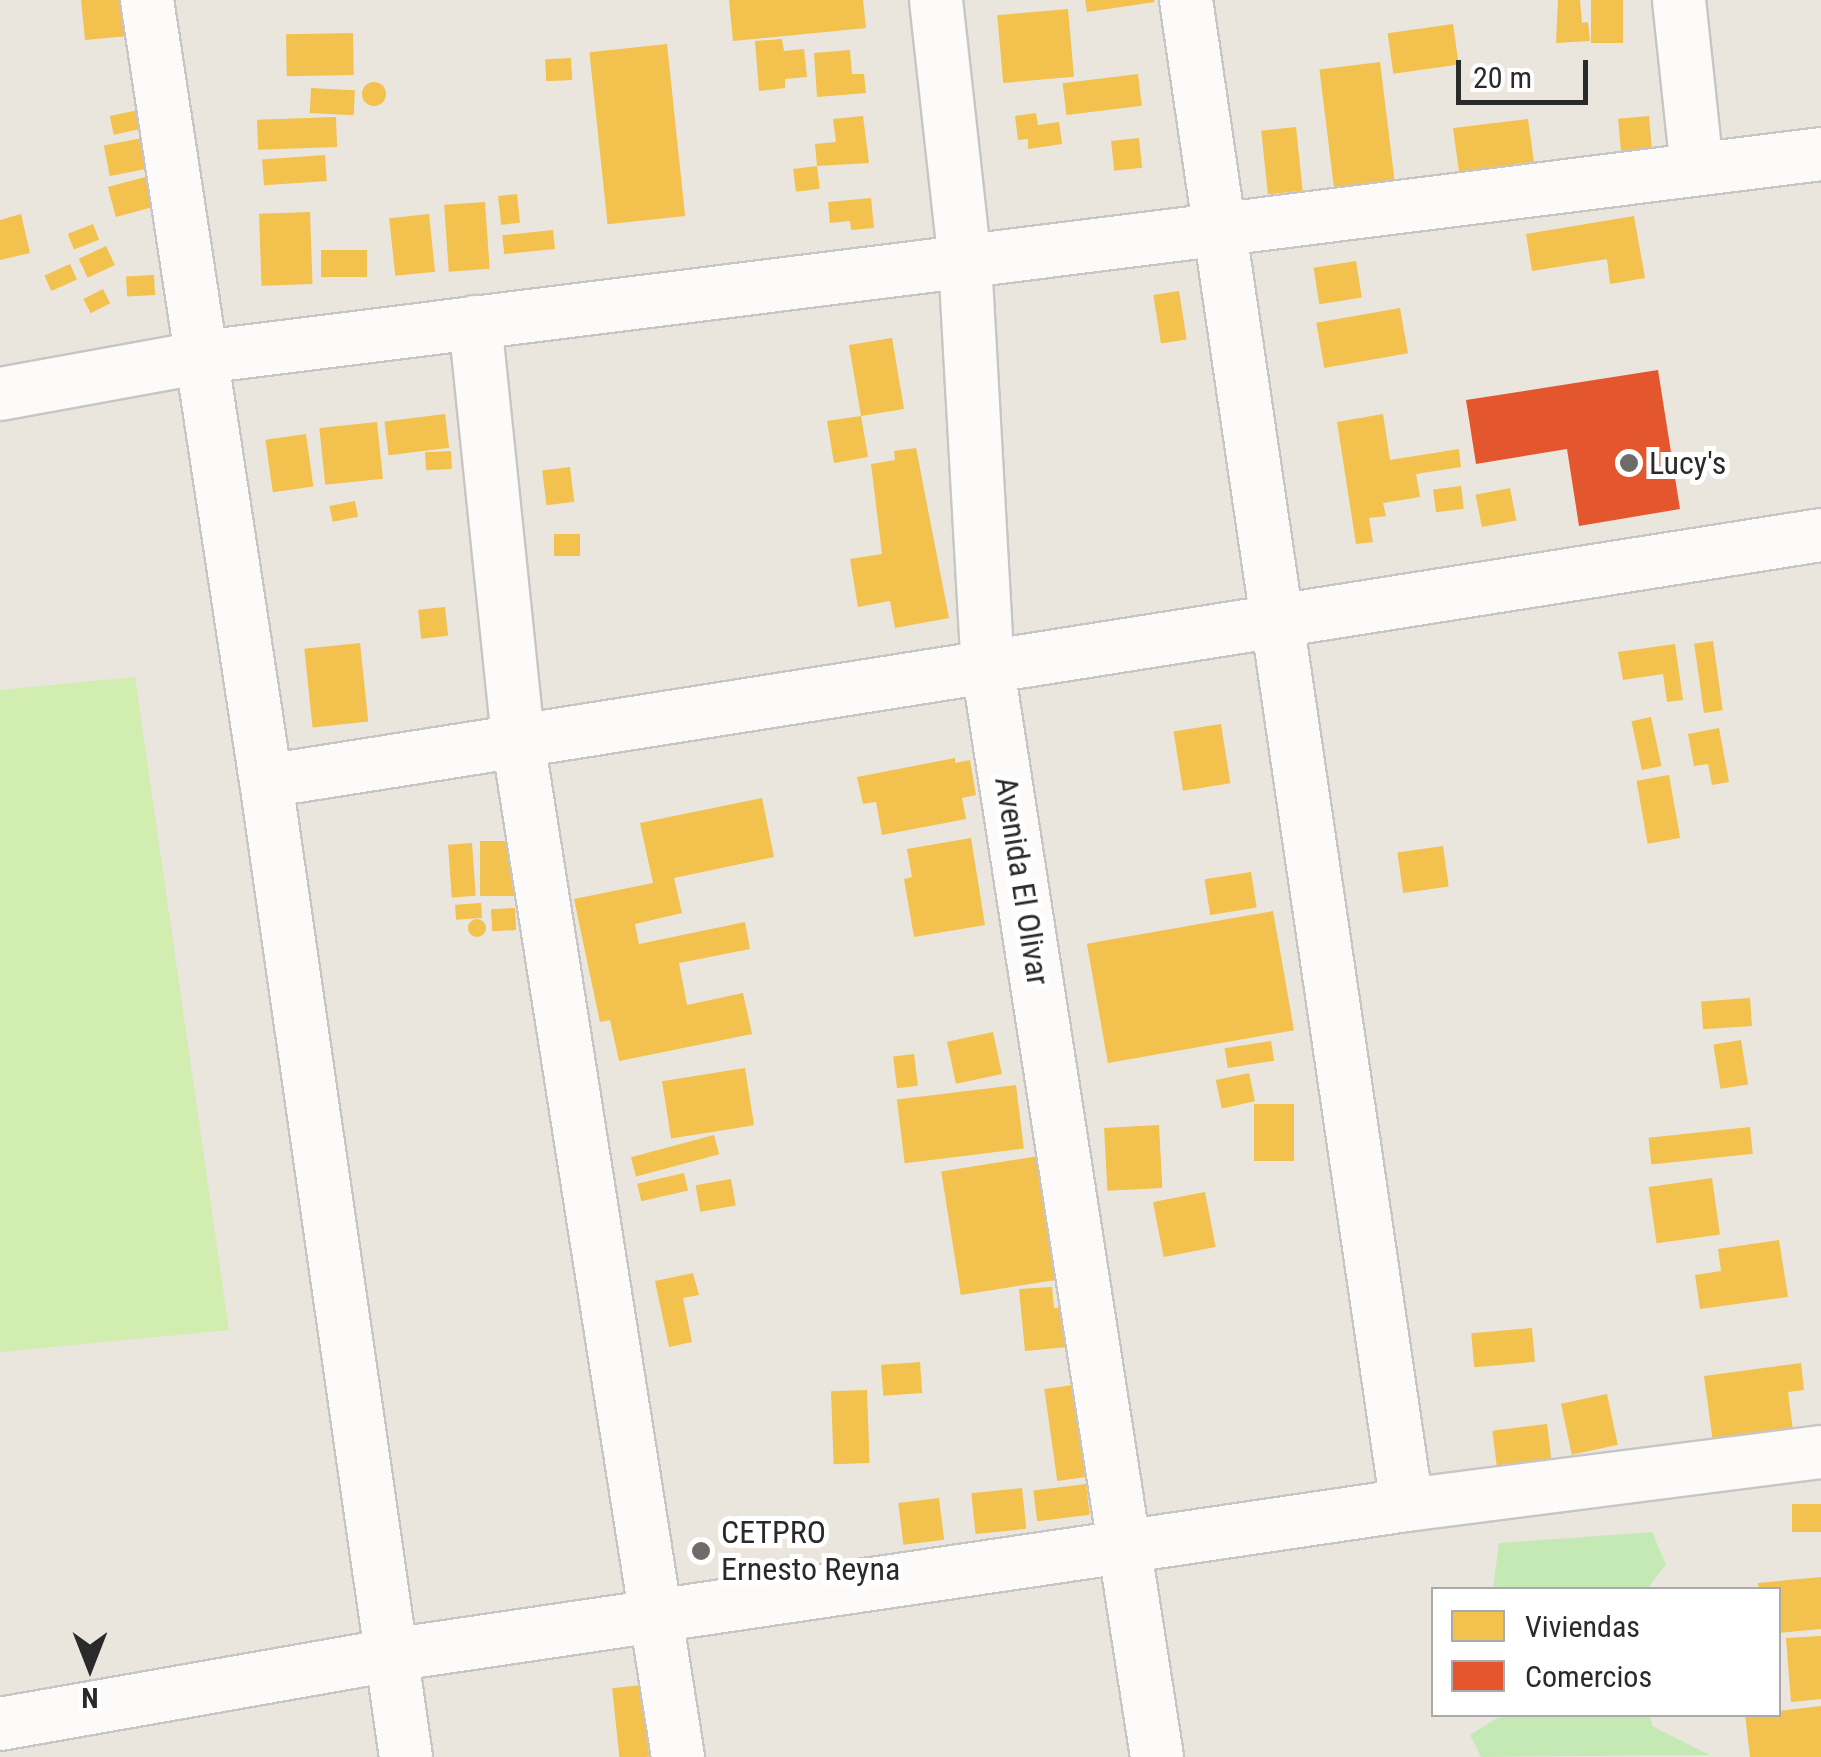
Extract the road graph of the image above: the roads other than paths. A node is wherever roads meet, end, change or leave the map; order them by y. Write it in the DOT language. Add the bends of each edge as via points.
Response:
graph roads {
  1 [pos="147,0"];
  2 [pos="936,0"];
  3 [pos="1186,0"];
  4 [pos="1679,0"];
  5 [pos="1821,154"];
  6 [pos="1697,170"];
  7 [pos="1218,230"];
  8 [pos="965,261"];
  9 [pos="475,322"];
  10 [pos="202,357"];
  11 [pos="0,394"];
  12 [pos="1821,535"];
  13 [pos="1276,621"];
  14 [pos="988,669"];
  15 [pos="518,741"];
  16 [pos="266,781"];
  17 [pos="1821,1452"];
  18 [pos="1407,1505"];
  19 [pos="1128,1546"];
  20 [pos="658,1616"];
  21 [pos="391,1655"];
  22 [pos="5,1734"];
  23 [pos="406,1757"];
  24 [pos="678,1757"];
  25 [pos="1158,1757"];
  1 -- 10 [label="street"];
  2 -- 8 [label="street, Avenida El Olivar"];
  3 -- 7 [label="street"];
  4 -- 6 [label="street"];
  5 -- 6 [label="street"];
  6 -- 7 [label="street"];
  7 -- 8 [label="street"];
  7 -- 13 [label="street"];
  8 -- 9 [label="street"];
  8 -- 14 [label="street, Avenida El Olivar"];
  9 -- 10 [label="street"];
  9 -- 15 [label="street"];
  10 -- 11 [label="street"];
  10 -- 16 [label="street"];
  12 -- 13 [label="street"];
  13 -- 14 [label="street"];
  13 -- 18 [label="street"];
  14 -- 15 [label="street"];
  14 -- 19 [label="street, Avenida El Olivar"];
  15 -- 16 [label="street"];
  15 -- 20 [label="street"];
  16 -- 21 [label="street"];
  17 -- 18 [label="street"];
  18 -- 19 [label="street"];
  19 -- 20 [label="street"];
  19 -- 25 [label="street, Avenida El Olivar"];
  20 -- 21 [label="street"];
  20 -- 24 [label="street"];
  21 -- 22 [label="street"];
  21 -- 23 [label="street"];
}
